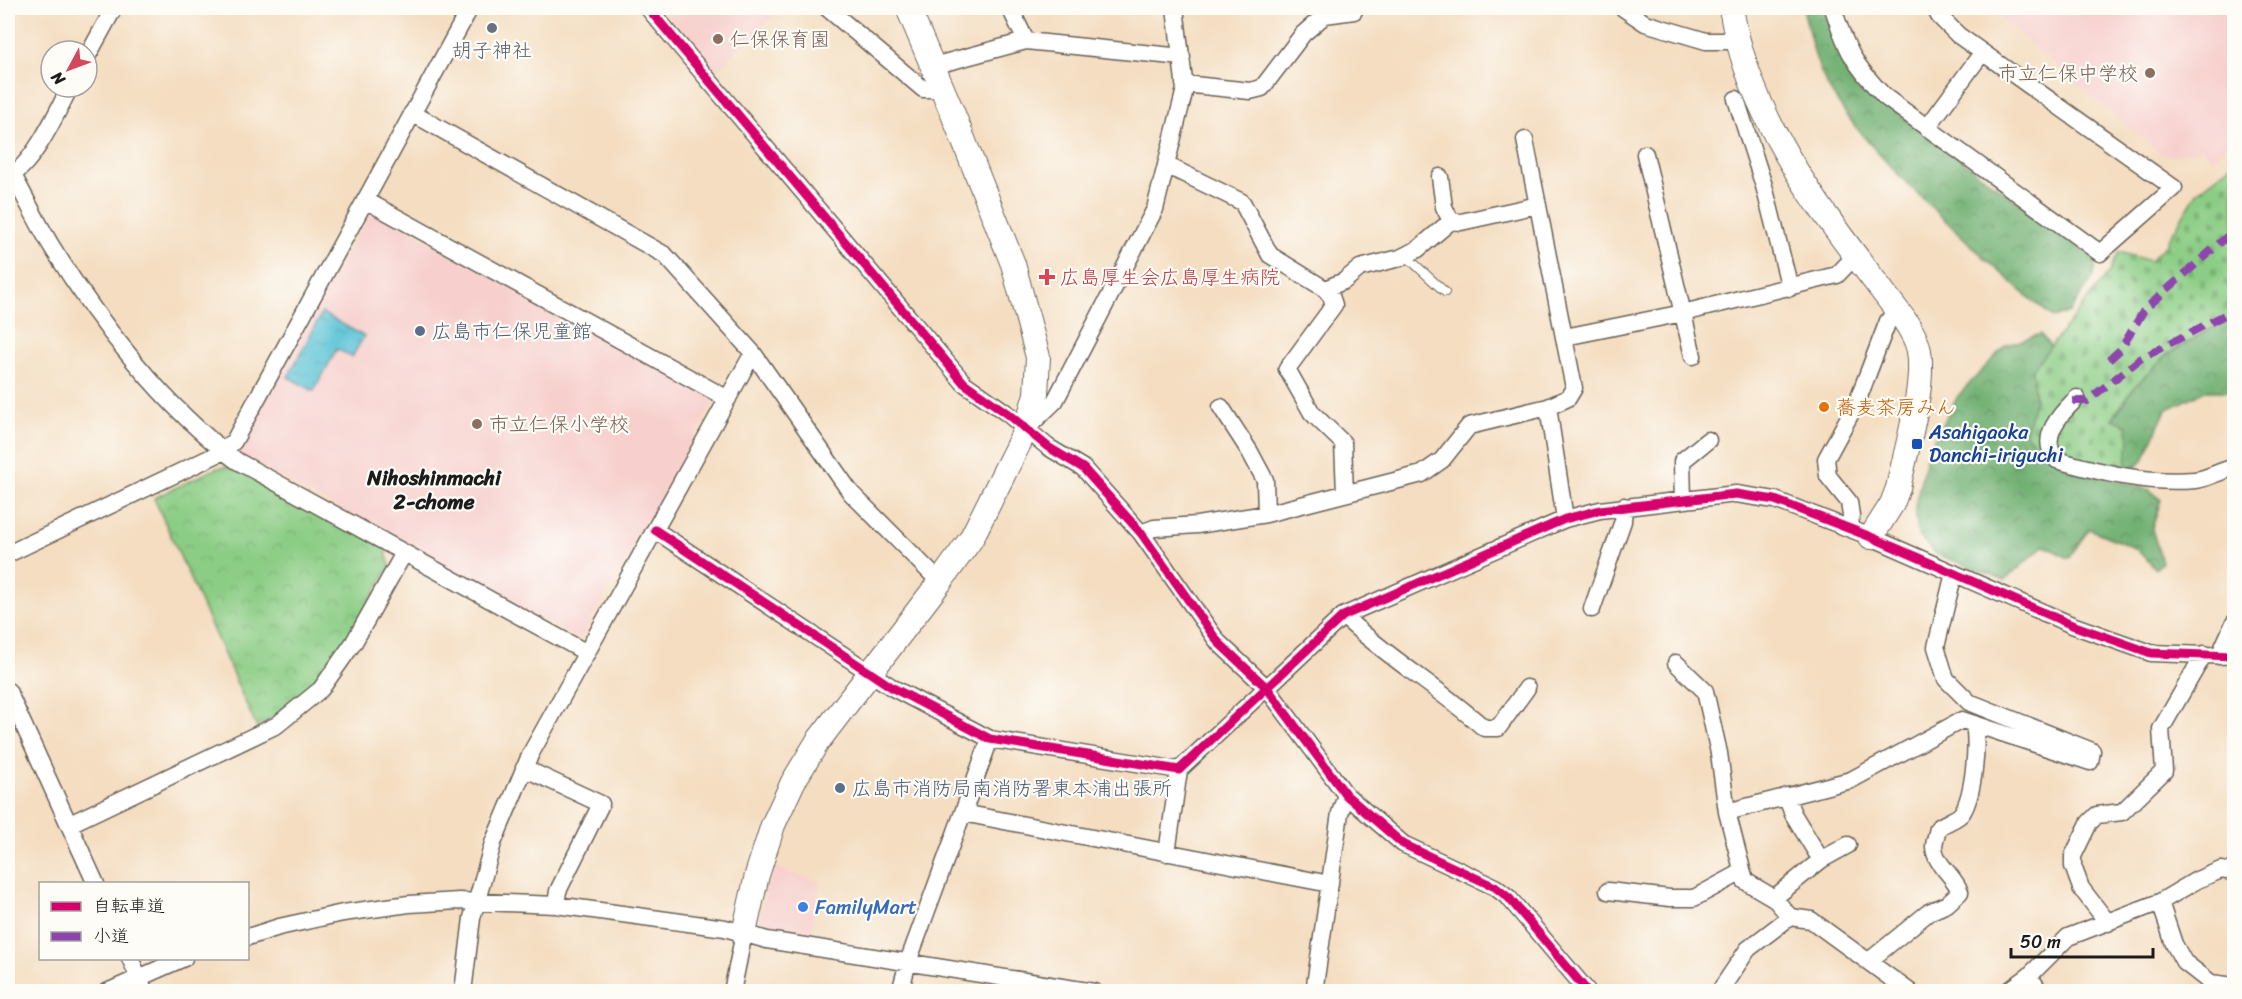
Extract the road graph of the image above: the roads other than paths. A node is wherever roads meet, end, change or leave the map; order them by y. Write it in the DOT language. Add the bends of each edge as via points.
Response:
graph roads {
  1 [pos="114,8"];
  2 [pos="470,8"];
  3 [pos="648,8"];
  4 [pos="827,8"];
  5 [pos="908,8"];
  6 [pos="1010,8"];
  7 [pos="1175,8"];
  8 [pos="1623,8"];
  9 [pos="1731,8"];
  10 [pos="1833,8"];
  11 [pos="1935,8"];
  12 [pos="1354,11"];
  13 [pos="97,39"];
  14 [pos="1026,41"];
  15 [pos="1738,41"];
  16 [pos="1983,53"];
  17 [pos="1182,57"];
  18 [pos="933,66"];
  19 [pos="1184,84"];
  20 [pos="942,89"];
  21 [pos="63,99"];
  22 [pos="1736,99"];
  23 [pos="412,113"];
  24 [pos="1928,128"];
  25 [pos="1525,140"];
  26 [pos="1645,154"];
  27 [pos="1166,165"];
  28 [pos="10,176"];
  29 [pos="1440,177"];
  30 [pos="365,200"];
  31 [pos="1538,205"];
  32 [pos="1451,221"];
  33 [pos="1405,255"];
  34 [pos="1856,255"];
  35 [pos="1790,288"];
  36 [pos="1325,289"];
  37 [pos="1444,292"];
  38 [pos="1897,310"];
  39 [pos="1683,313"];
  40 [pos="1565,337"];
  41 [pos="753,353"];
  42 [pos="1693,356"];
  43 [pos="2077,398"];
  44 [pos="728,399"];
  45 [pos="1221,407"];
  46 [pos="1548,407"];
  47 [pos="1026,429"];
  48 [pos="1708,440"];
  49 [pos="224,452"];
  50 [pos="2235,468"];
  51 [pos="1345,493"];
  52 [pos="1683,500"];
  53 [pos="1623,506"];
  54 [pos="1266,514"];
  55 [pos="1565,519"];
  56 [pos="655,531"];
  57 [pos="1141,533"];
  58 [pos="1861,533"];
  59 [pos="404,553"];
  60 [pos="8,554"];
  61 [pos="1954,573"];
  62 [pos="940,582"];
  63 [pos="1592,609"];
  64 [pos="1343,616"];
  65 [pos="2235,623"];
  66 [pos="586,653"];
  67 [pos="2219,655"];
  68 [pos="1676,663"];
  69 [pos="870,672"];
  70 [pos="1267,688"];
  71 [pos="1527,688"];
  72 [pos="8,691"];
  73 [pos="1974,724"];
  74 [pos="990,739"];
  75 [pos="524,768"];
  76 [pos="1179,770"];
  77 [pos="1346,795"];
  78 [pos="1786,796"];
  79 [pos="1727,812"];
  80 [pos="963,813"];
  81 [pos="70,824"];
  82 [pos="1848,845"];
  83 [pos="1167,853"];
  84 [pos="1821,860"];
  85 [pos="1742,872"];
  86 [pos="2235,872"];
  87 [pos="95,882"];
  88 [pos="1330,884"];
  89 [pos="1608,891"];
  90 [pos="1774,898"];
  91 [pos="476,902"];
  92 [pos="2160,902"];
  93 [pos="556,905"];
  94 [pos="1790,917"];
  95 [pos="2108,923"];
  96 [pos="744,933"];
  97 [pos="249,937"];
  98 [pos="131,960"];
  99 [pos="181,960"];
  100 [pos="1869,961"];
  101 [pos="908,962"];
  102 [pos="2028,976"];
  103 [pos="141,984"];
  104 [pos="2235,986"];
  105 [pos="108,992"];
  106 [pos="463,992"];
  107 [pos="732,992"];
  108 [pos="900,992"];
  109 [pos="1094,992"];
  110 [pos="1314,992"];
  111 [pos="1588,992"];
  112 [pos="1719,992"];
  113 [pos="1910,992"];
  114 [pos="2007,992"];
  115 [pos="2040,992"];
  1 -- 13 [label="street"];
  2 -- 23 [label="street"];
  3 -- 47 [label="street" via="964,383"];
  4 -- 20 [label="street" via="923,89"];
  5 -- 18 [label="street"];
  6 -- 14 [label="street"];
  7 -- 17 [label="street"];
  8 -- 15 [label="street" via="1645,23 1706,40"];
  9 -- 15 [label="street"];
  10 -- 24 [label="street" via="1845,46 1864,76 1885,97"];
  11 -- 16 [label="street" via="1958,35"];
  12 -- 19 [label="street" via="1325,15 1303,34 1262,88 1250,92"];
  14 -- 17 [label="street"];
  14 -- 18 [label="street"];
  15 -- 34 [label="street" via="1777,141 1803,184"];
  16 -- 24 [label="street"];
  16 -- 24 [label="street" via="2174,188 2100,253"];
  17 -- 19 [label="street"];
  18 -- 20 [label="street"];
  19 -- 27 [label="street"];
  20 -- 47 [label="street" via="1013,264 1038,357 1036,394"];
  21 -- 28 [label="street" via="34,153"];
  22 -- 35 [label="street" via="1764,186"];
  23 -- 30 [label="street"];
  23 -- 41 [label="street" via="665,255"];
  25 -- 31 [label="street"];
  26 -- 39 [label="street"];
  27 -- 36 [label="street" via="1242,202 1270,255"];
  27 -- 47 [label="street" via="1155,209 1055,401"];
  28 -- 49 [label="street" via="52,247 106,325 165,396"];
  29 -- 32 [label="street" via="1444,207"];
  30 -- 44 [label="street"];
  30 -- 49 [label="street" via="234,441"];
  31 -- 32 [label="street"];
  31 -- 40 [label="street"];
  32 -- 33 [label="street"];
  33 -- 36 [label="street" via="1360,268"];
  33 -- 37 [label="lane"];
  34 -- 35 [label="street" via="1837,275"];
  34 -- 38 [label="street"];
  35 -- 39 [label="street"];
  36 -- 51 [label="street" via="1334,305 1287,369 1312,413 1342,443"];
  38 -- 58 [label="street" via="1919,350 1921,375 1892,504"];
  38 -- 58 [label="street" via="1888,321 1857,402 1827,459 1828,476 1849,502 1851,516"];
  39 -- 40 [label="street"];
  39 -- 42 [label="street"];
  40 -- 46 [label="street" via="1575,388 1568,398"];
  41 -- 44 [label="street"];
  41 -- 62 [label="street" via="851,493"];
  43 -- 50 [label="street" via="2052,428 2050,442 2057,460 2152,481 2198,480"];
  44 -- 56 [label="street"];
  45 -- 54 [label="street" via="1265,480"];
  46 -- 51 [label="street" via="1469,426 1442,460 1422,474"];
  46 -- 55 [label="street"];
  47 -- 57 [label="street" via="1083,468"];
  47 -- 62 [label="street" via="971,539"];
  48 -- 52 [label="street" via="1682,461"];
  49 -- 59 [label="street"];
  49 -- 60 [label="street"];
  51 -- 54 [label="street"];
  52 -- 53 [label="street"];
  52 -- 58 [label="street" via="1736,494 1775,500"];
  53 -- 55 [label="street"];
  53 -- 63 [label="street" via="1623,521"];
  54 -- 57 [label="street"];
  55 -- 64 [label="street"];
  56 -- 66 [label="street"];
  56 -- 69 [label="street"];
  57 -- 70 [label="street" via="1218,642"];
  58 -- 61 [label="street"];
  59 -- 66 [label="street"];
  59 -- 81 [label="street" via="354,642 321,689 277,725"];
  61 -- 67 [label="street" via="2072,626 2151,653"];
  61 -- 73 [label="street" via="1936,647 1946,679 1969,702 2092,751 2090,762"];
  62 -- 69 [label="street"];
  64 -- 70 [label="street"];
  64 -- 71 [label="street" via="1484,728 1498,728"];
  65 -- 67 [label="street"];
  66 -- 75 [label="street"];
  67 -- 95 [label="street" via="2161,729 2164,771 2122,812 2097,815 2073,856 2081,888"];
  68 -- 79 [label="street" via="1705,691"];
  69 -- 74 [label="street"];
  69 -- 96 [label="street" via="818,741 793,782 773,825"];
  70 -- 76 [label="street"];
  70 -- 77 [label="street"];
  72 -- 81 [label="street"];
  73 -- 78 [label="street" via="1962,720 1851,780"];
  73 -- 100 [label="street" via="1977,741 1972,783 1961,814 1938,828 1934,848 1960,892"];
  74 -- 76 [label="street"];
  74 -- 80 [label="street"];
  75 -- 91 [label="street" via="493,843"];
  75 -- 93 [label="street" via="601,804 558,891"];
  76 -- 83 [label="street"];
  77 -- 88 [label="street"];
  77 -- 111 [label="street" via="1403,844 1495,887 1509,898"];
  78 -- 79 [label="street"];
  78 -- 84 [label="street"];
  79 -- 85 [label="street"];
  80 -- 83 [label="street"];
  80 -- 101 [label="street"];
  81 -- 87 [label="street"];
  82 -- 84 [label="street"];
  83 -- 88 [label="street"];
  84 -- 90 [label="street"];
  85 -- 89 [label="street" via="1694,898"];
  85 -- 90 [label="street" via="1744,881"];
  86 -- 92 [label="street" via="2221,870"];
  88 -- 110 [label="street"];
  90 -- 94 [label="street"];
  91 -- 93 [label="street"];
  91 -- 97 [label="street" via="409,904 343,913"];
  91 -- 106 [label="street"];
  92 -- 95 [label="street"];
  92 -- 104 [label="street" via="2184,962 2211,983"];
  93 -- 96 [label="street"];
  94 -- 100 [label="street" via="1811,920"];
  94 -- 112 [label="street" via="1748,949"];
  95 -- 102 [label="street" via="2068,937"];
  96 -- 101 [label="street"];
  96 -- 107 [label="street"];
  98 -- 103 [label="street"];
  99 -- 103 [label="street"];
  100 -- 113 [label="street"];
  101 -- 108 [label="street"];
  101 -- 109 [label="street"];
  102 -- 114 [label="street"];
  102 -- 115 [label="street"];
  103 -- 105 [label="street"];
}
